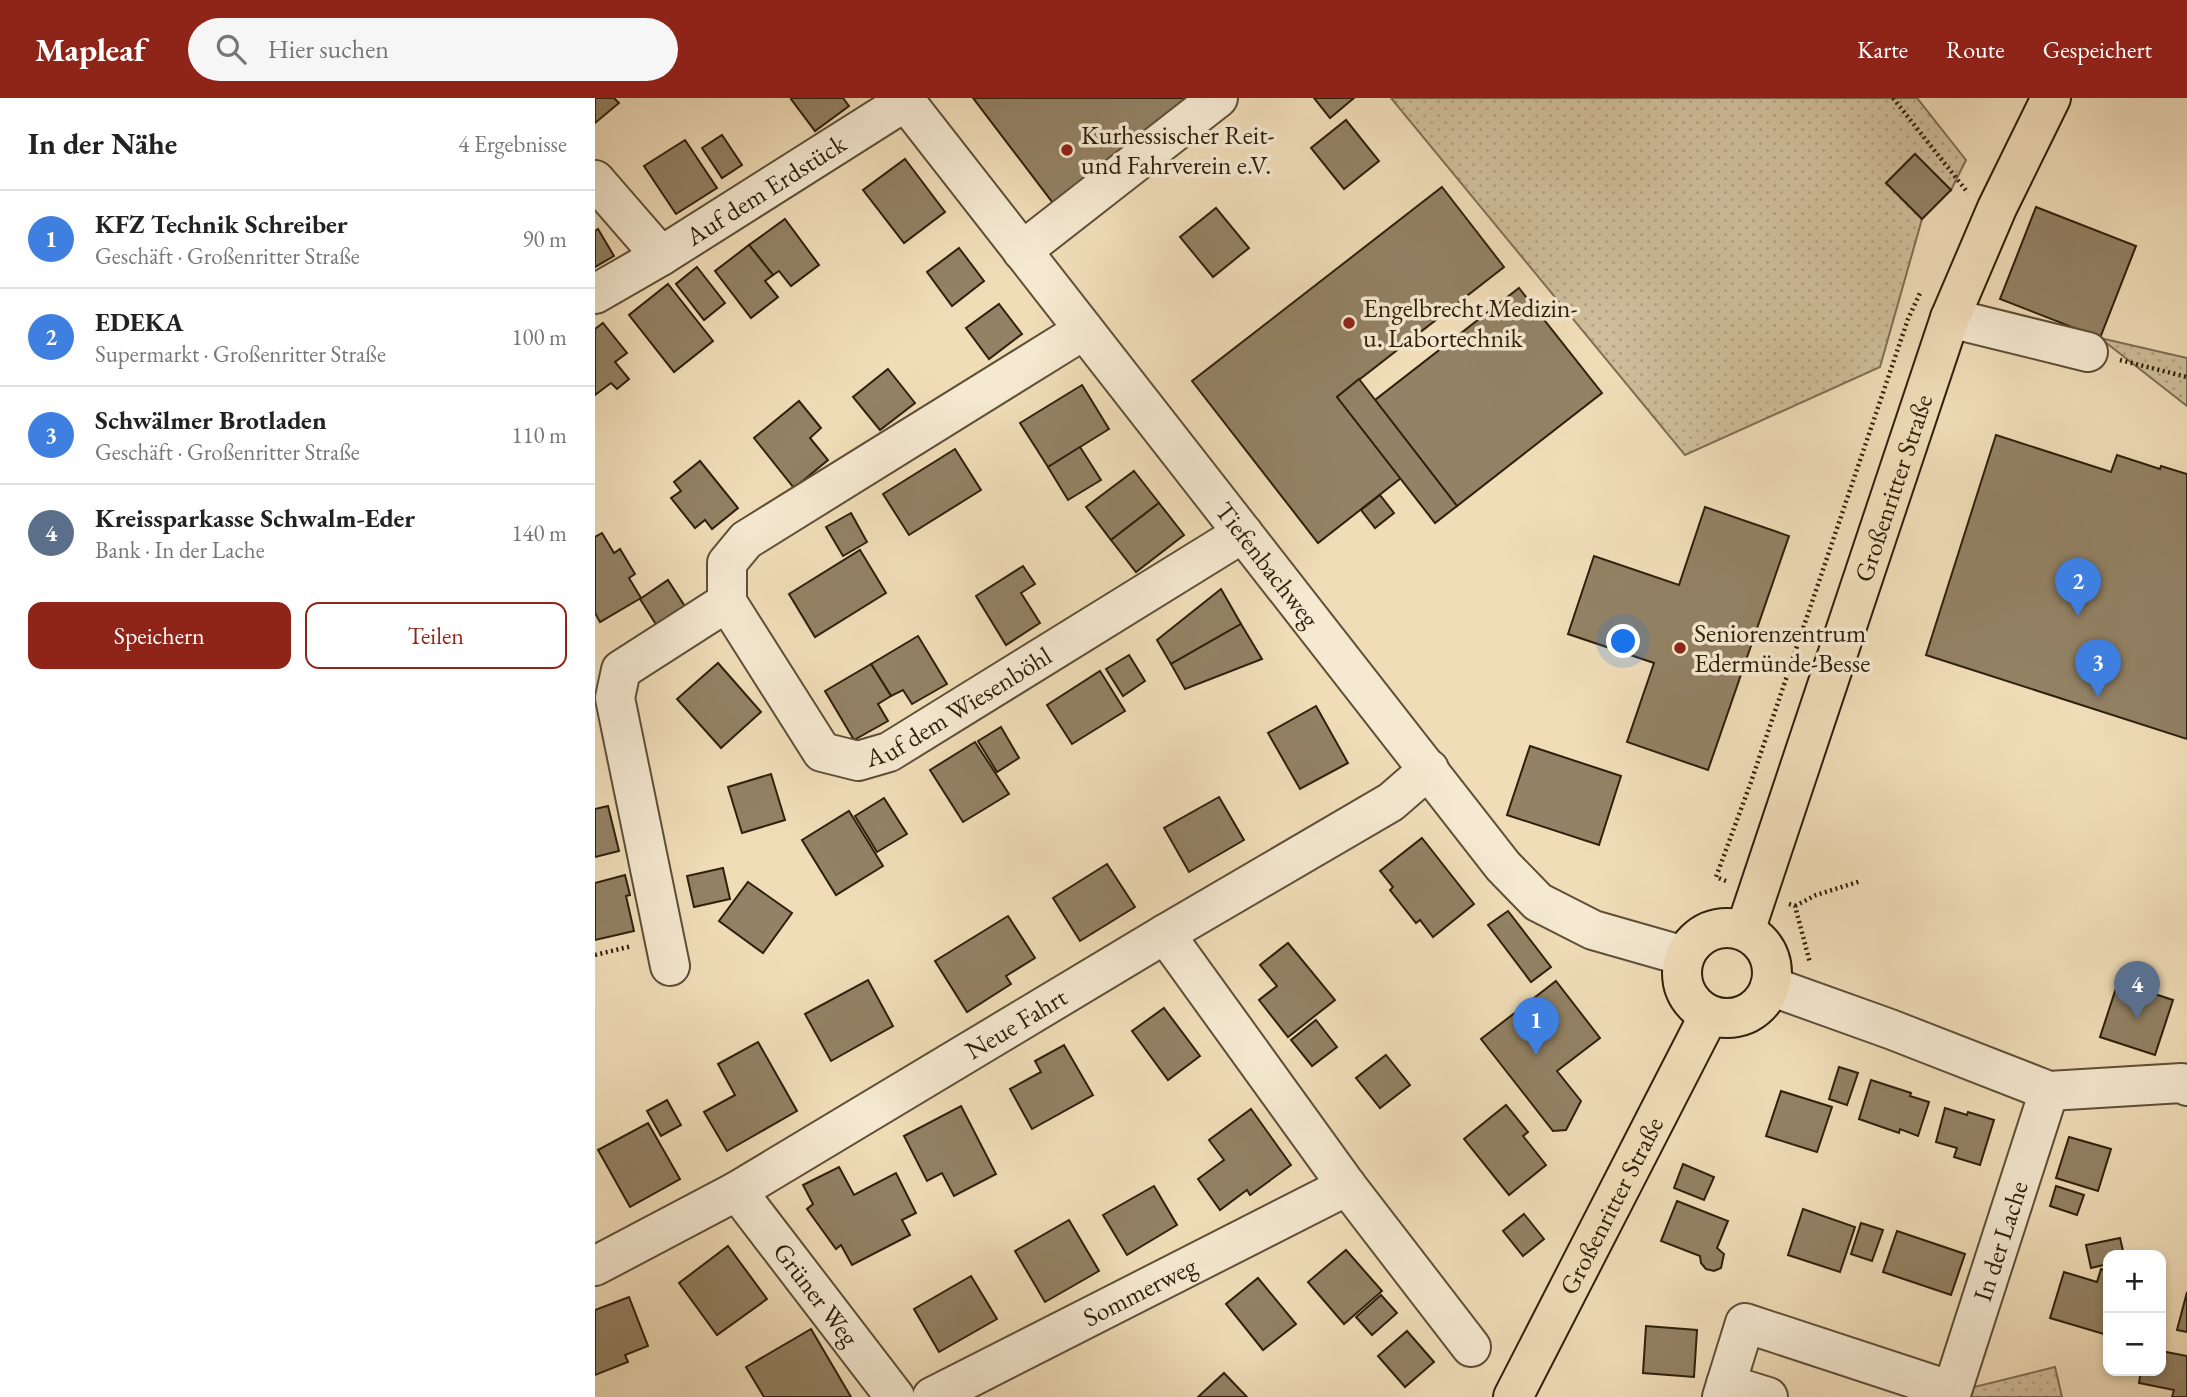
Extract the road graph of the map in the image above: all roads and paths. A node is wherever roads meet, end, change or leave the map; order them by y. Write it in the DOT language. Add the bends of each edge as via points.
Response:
graph roads {
  1 [pos="1218,98"];
  2 [pos="1893,98"];
  3 [pos="2051,98"];
  4 [pos="904,100"];
  5 [pos="595,180"];
  6 [pos="1983,201"];
  7 [pos="1022,251"];
  8 [pos="661,256"];
  9 [pos="1926,281"];
  10 [pos="596,293"];
  11 [pos="1950,318"];
  12 [pos="1083,330"];
  13 [pos="2088,352"];
  14 [pos="2187,377"];
  15 [pos="1243,533"];
  16 [pos="727,602"];
  17 [pos="1429,769"];
  18 [pos="1861,881"];
  19 [pos="1758,893"];
  20 [pos="1795,906"];
  21 [pos="1745,931"];
  22 [pos="1165,934"];
  23 [pos="1684,956"];
  24 [pos="670,966"];
  25 [pos="1770,986"];
  26 [pos="1807,1000"];
  27 [pos="1710,1015"];
  28 [pos="2185,1078"];
  29 [pos="2049,1091"];
  30 [pos="1347,1186"];
  31 [pos="737,1191"];
  32 [pos="595,1266"];
  33 [pos="1471,1348"];
  34 [pos="1724,1391"];
  35 [pos="1950,1394"];
  36 [pos="895,1397"];
  37 [pos="932,1397"];
  38 [pos="1513,1397"];
  39 [pos="1768,1397"];
  1 -- 7 [label="street"];
  2 -- 6 [label="path"];
  3 -- 6 [label="main road, Großenritter Straße"];
  4 -- 7 [label="street, Tiefenbachweg"];
  4 -- 8 [label="street, Auf dem Erdstück"];
  5 -- 8 [label="street, Auf dem Erdstück"];
  6 -- 11 [label="main road, Großenritter Straße"];
  7 -- 12 [label="street, Tiefenbachweg"];
  8 -- 10 [label="street, Auf dem Erdstück"];
  9 -- 19 [label="path" via="1908,319 1716,877"];
  11 -- 13 [label="street"];
  11 -- 19 [label="main road, Großenritter Straße"];
  12 -- 15 [label="street, Tiefenbachweg"];
  12 -- 16 [label="street" via="746,541 727,563"];
  13 -- 14 [label="path"];
  15 -- 16 [label="street, Auf dem Wiesenböhl" via="889,752 857,761 822,752"];
  15 -- 17 [label="street, Tiefenbachweg"];
  16 -- 24 [label="street" via="621,670 615,698"];
  17 -- 22 [label="street, Neue Fahrt" via="1391,802"];
  17 -- 23 [label="street, Tiefenbachweg" via="1503,866 1538,902 1593,930"];
  18 -- 20 [label="path"];
  19 -- 20 [label="path"];
  19 -- 21 [label="main road, Großenritter Straße"];
  20 -- 26 [label="path" via="1814,982"];
  21 -- 23 [label="main road" via="1715,929 1698,937"];
  21 -- 25 [label="main road" via="1768,955"];
  22 -- 30 [label="street"];
  22 -- 31 [label="street, Neue Fahrt"];
  23 -- 27 [label="main road" via="1681,971 1687,995"];
  25 -- 26 [label="street"];
  25 -- 27 [label="main road" via="1761,1002 1746,1014 1730,1018"];
  26 -- 29 [label="street"];
  27 -- 38 [label="main road, Großenritter Straße"];
  28 -- 29 [label="street"];
  29 -- 35 [label="street, In der Lache"];
  30 -- 33 [label="street"];
  30 -- 37 [label="street, Sommerweg"];
  31 -- 32 [label="street, Neue Fahrt"];
  31 -- 36 [label="street, Grüner Weg"];
  34 -- 35 [label="street, In der Lache" via="1745,1324"];
  34 -- 39 [label="street, In der Lache"];
}
